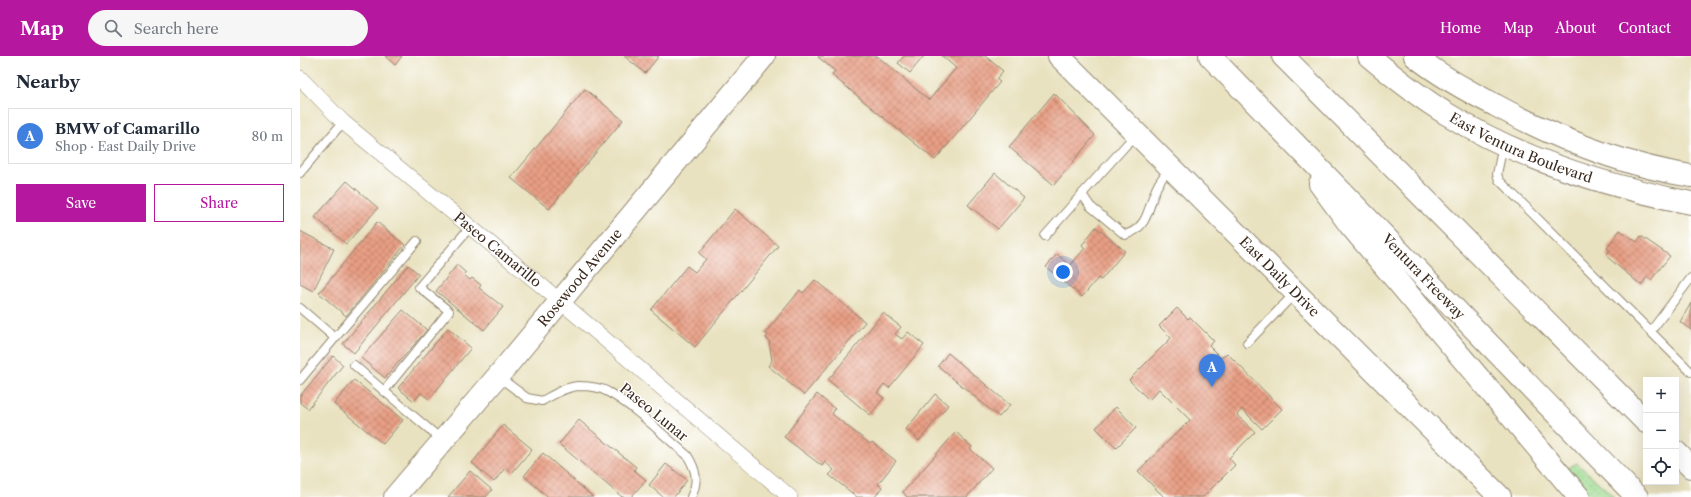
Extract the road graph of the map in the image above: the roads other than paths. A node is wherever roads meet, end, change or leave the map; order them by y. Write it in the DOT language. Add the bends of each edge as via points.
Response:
graph roads {
  1 [pos="764,56"];
  2 [pos="1059,56"];
  3 [pos="1210,56"];
  4 [pos="1283,56"];
  5 [pos="1369,56"];
  6 [pos="1415,56"];
  7 [pos="300,78"];
  8 [pos="1267,113"];
  9 [pos="343,122"];
  10 [pos="1136,133"];
  11 [pos="1503,145"];
  12 [pos="1170,167"];
  13 [pos="300,173"];
  14 [pos="1691,176"];
  15 [pos="1082,194"];
  16 [pos="1691,203"];
  17 [pos="470,226"];
  18 [pos="1045,236"];
  19 [pos="417,241"];
  20 [pos="1691,278"];
  21 [pos="1296,292"];
  22 [pos="560,301"];
  23 [pos="300,308"];
  24 [pos="1651,331"];
  25 [pos="335,338"];
  26 [pos="1247,343"];
  27 [pos="354,365"];
  28 [pos="1691,372"];
  29 [pos="498,376"];
  30 [pos="300,380"];
  31 [pos="384,391"];
  32 [pos="1643,419"];
  33 [pos="442,440"];
  34 [pos="1679,455"];
  35 [pos="1691,467"];
  36 [pos="395,497"];
  37 [pos="691,497"];
  38 [pos="790,497"];
  39 [pos="1500,497"];
  40 [pos="1579,497"];
  41 [pos="1637,497"];
  1 -- 22 [label="main road, Rosewood Avenue"];
  2 -- 10 [label="main road, East Daily Drive"];
  3 -- 8 [label="main road, Ventura Freeway"];
  4 -- 32 [label="main road"];
  5 -- 11 [label="main road, East Ventura Boulevard" via="1405,86 1448,115"];
  6 -- 14 [label="main road, East Ventura Boulevard" via="1478,96 1531,124 1586,147 1637,164"];
  7 -- 9 [label="street, Paseo Camarillo"];
  8 -- 40 [label="main road" via="1350,225"];
  8 -- 41 [label="main road, Ventura Freeway"];
  9 -- 13 [label="lane"];
  9 -- 17 [label="street, Paseo Camarillo"];
  10 -- 12 [label="main road, East Daily Drive"];
  10 -- 15 [label="lane"];
  11 -- 16 [label="main road, East Ventura Boulevard" via="1585,177"];
  11 -- 24 [label="lane" via="1497,174 1499,180"];
  12 -- 15 [label="lane" via="1158,184 1144,222 1125,235 1090,206"];
  12 -- 21 [label="main road, East Daily Drive"];
  15 -- 18 [label="lane"];
  17 -- 22 [label="street, Paseo Camarillo"];
  17 -- 31 [label="lane" via="419,287 449,311"];
  19 -- 25 [label="lane"];
  20 -- 24 [label="lane"];
  21 -- 26 [label="lane"];
  21 -- 39 [label="main road, East Daily Drive"];
  22 -- 29 [label="main road, Rosewood Avenue"];
  22 -- 38 [label="street, Paseo Camarillo"];
  23 -- 25 [label="lane"];
  24 -- 28 [label="lane"];
  25 -- 30 [label="lane"];
  27 -- 31 [label="lane"];
  29 -- 33 [label="main road, Rosewood Avenue"];
  29 -- 37 [label="lane, Paseo Lunar" via="527,398 542,401 559,391 577,386 607,391 687,455 696,474 695,489"];
  31 -- 33 [label="lane"];
  33 -- 36 [label="main road, Rosewood Avenue"];
  34 -- 35 [label="main road"];
}
